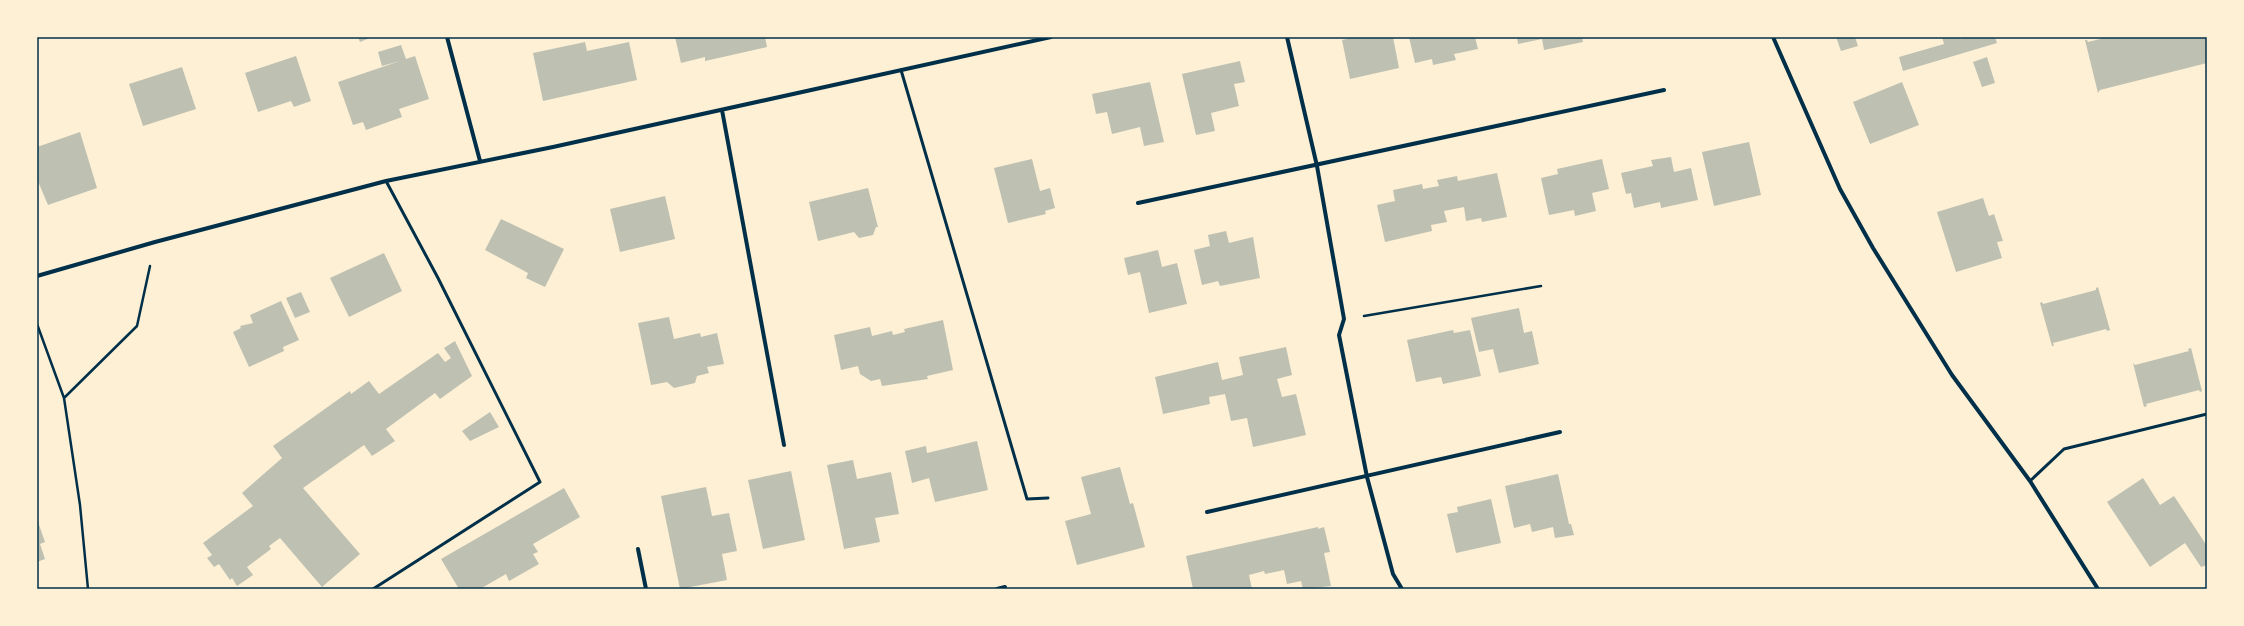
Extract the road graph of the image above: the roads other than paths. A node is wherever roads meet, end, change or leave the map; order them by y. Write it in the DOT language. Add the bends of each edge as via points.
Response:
graph roads {
  1 [pos="447,37"];
  2 [pos="1050,37"];
  3 [pos="1287,37"];
  4 [pos="1773,37"];
  5 [pos="901,70"];
  6 [pos="1664,90"];
  7 [pos="722,110"];
  8 [pos="480,161"];
  9 [pos="1317,166"];
  10 [pos="386,181"];
  11 [pos="1138,203"];
  12 [pos="37,276"];
  13 [pos="2207,414"];
  14 [pos="1560,432"];
  15 [pos="784,445"];
  16 [pos="1367,477"];
  17 [pos="2030,481"];
  18 [pos="1048,498"];
  19 [pos="1207,512"];
  20 [pos="638,549"];
  21 [pos="1005,587"];
  22 [pos="373,589"];
  23 [pos="646,589"];
  24 [pos="997,589"];
  25 [pos="1402,589"];
  26 [pos="2098,589"];
  1 -- 8 [label="street"];
  2 -- 5 [label="street"];
  3 -- 9 [label="street"];
  4 -- 17 [label="street" via="1840,189 1873,248 1952,375"];
  5 -- 7 [label="street"];
  5 -- 18 [label="lane" via="1027,499"];
  6 -- 9 [label="street"];
  7 -- 8 [label="street"];
  7 -- 15 [label="street"];
  8 -- 10 [label="street"];
  9 -- 11 [label="street"];
  9 -- 16 [label="street" via="1344,319 1339,335"];
  10 -- 12 [label="street"];
  10 -- 22 [label="lane" via="438,278 540,482"];
  13 -- 17 [label="lane" via="2064,449"];
  14 -- 16 [label="street"];
  16 -- 19 [label="street"];
  16 -- 25 [label="street" via="1393,574"];
  17 -- 26 [label="street"];
  20 -- 23 [label="street"];
  21 -- 24 [label="street"];
}
